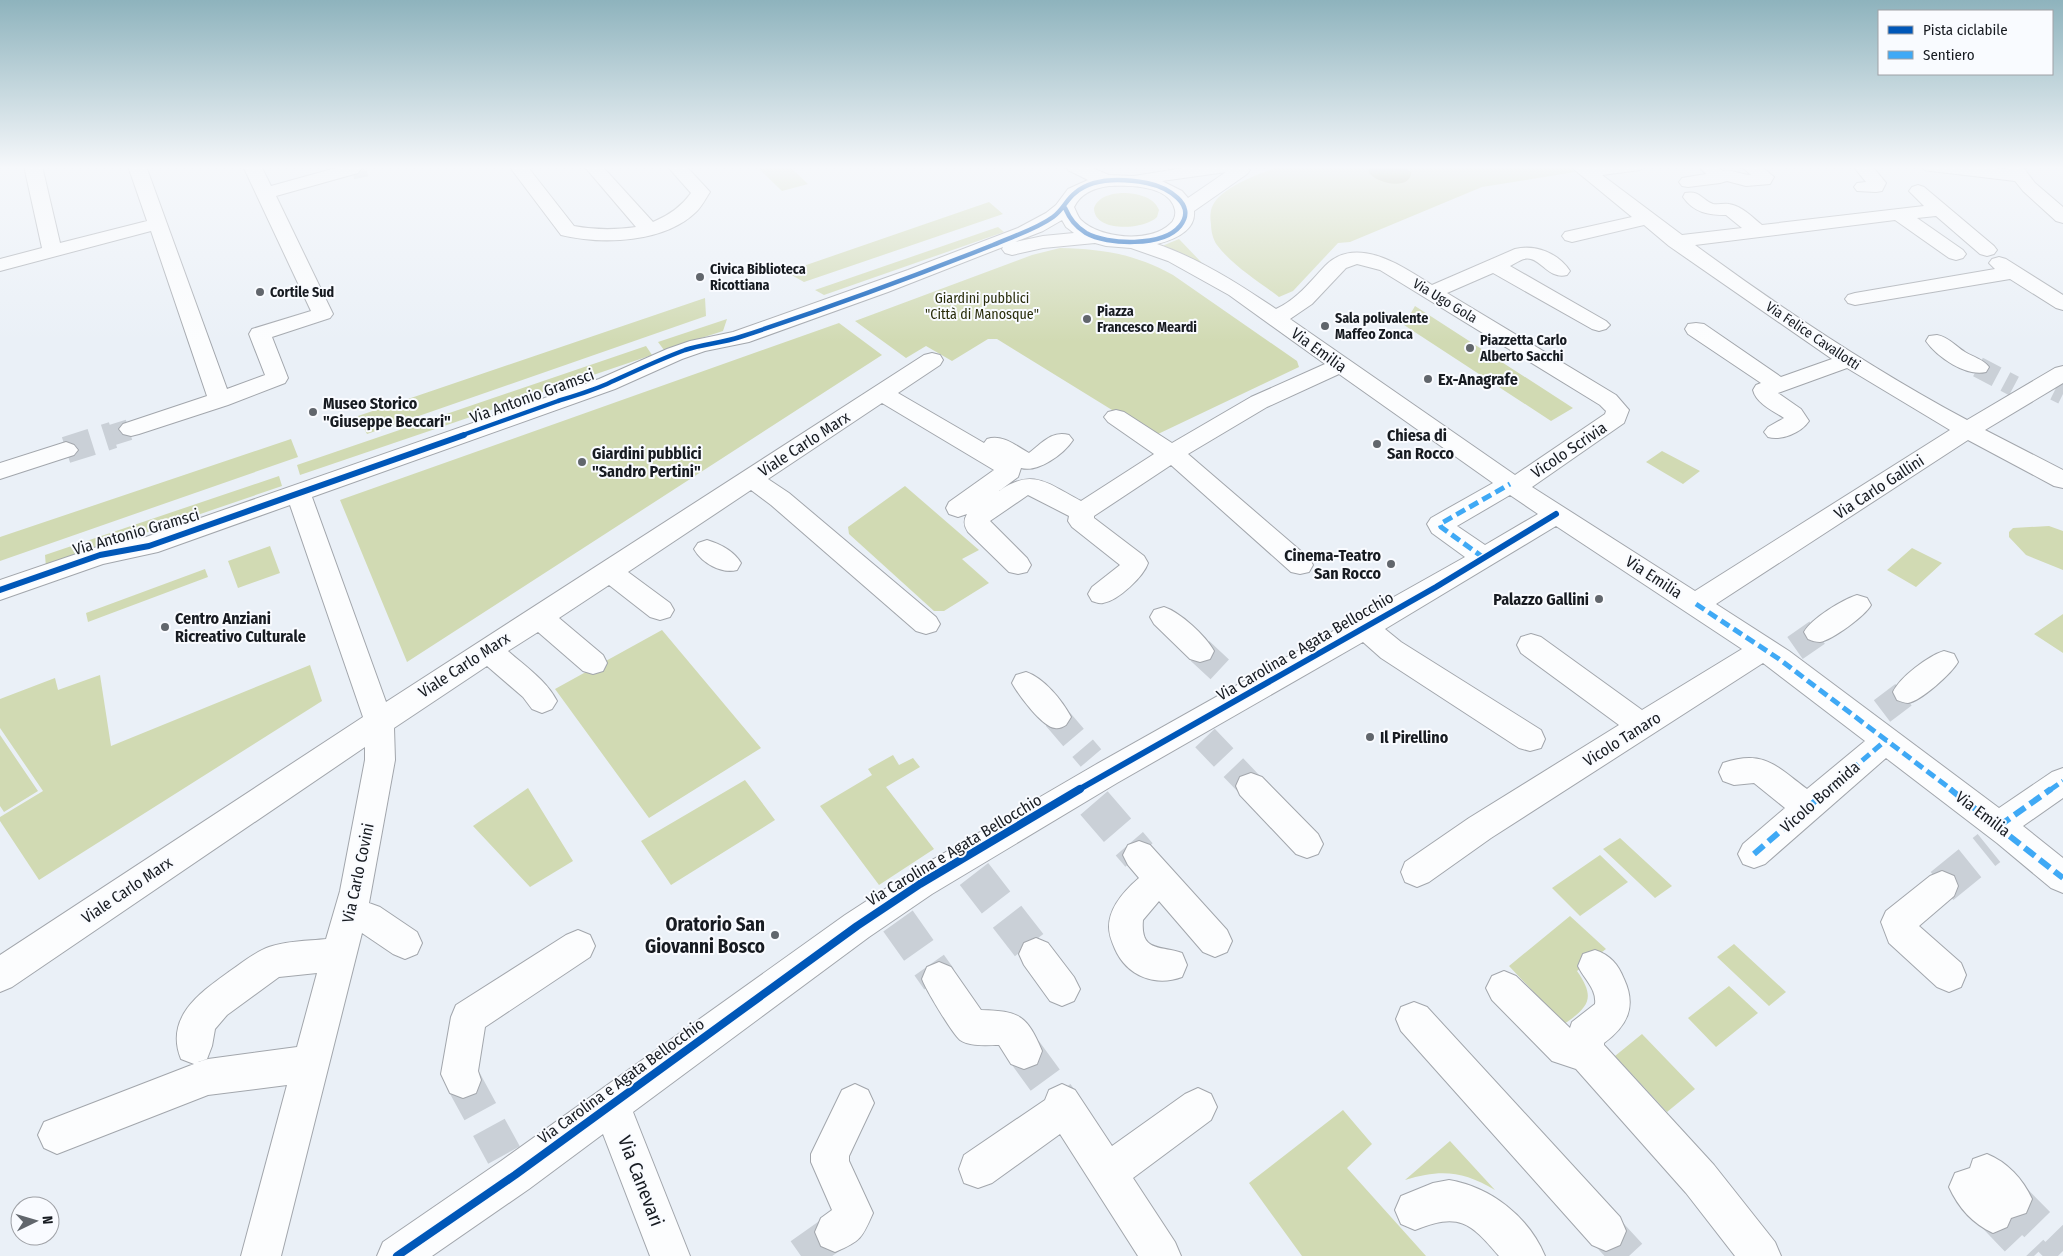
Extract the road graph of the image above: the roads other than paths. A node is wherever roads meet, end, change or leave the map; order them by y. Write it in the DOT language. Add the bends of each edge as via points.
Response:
graph roads {
  1 [pos="157,224"];
  2 [pos="46,225"];
  3 [pos="155,225"];
  4 [pos="280,225"];
  5 [pos="563,225"];
  6 [pos="644,225"];
  7 [pos="661,225"];
  8 [pos="1041,225"];
  9 [pos="1073,225"];
  10 [pos="1178,225"];
  11 [pos="1188,225"];
  12 [pos="1622,225"];
  13 [pos="1654,225"];
  14 [pos="1749,225"];
  15 [pos="1802,225"];
  16 [pos="1916,225"];
  17 [pos="1957,225"];
  18 [pos="649,230"];
  19 [pos="1756,230"];
  20 [pos="1572,236"];
  21 [pos="1094,237"];
  22 [pos="1133,242"];
  23 [pos="1676,242"];
  24 [pos="52,251"];
  25 [pos="1956,254"];
  26 [pos="945,264"];
  27 [pos="0,265"];
  28 [pos="1494,265"];
  29 [pos="1560,271"];
  30 [pos="2014,272"];
  31 [pos="1236,291"];
  32 [pos="1430,293"];
  33 [pos="1855,299"];
  34 [pos="2063,304"];
  35 [pos="1275,318"];
  36 [pos="1599,325"];
  37 [pos="1696,329"];
  38 [pos="1937,341"];
  39 [pos="932,360"];
  40 [pos="1849,360"];
  41 [pos="1340,365"];
  42 [pos="1978,367"];
  43 [pos="1778,385"];
  44 [pos="2041,385"];
  45 [pos="887,389"];
  46 [pos="220,400"];
  47 [pos="1618,410"];
  48 [pos="1116,417"];
  49 [pos="131,429"];
  50 [pos="1967,430"];
  51 [pos="1776,432"];
  52 [pos="1062,440"];
  53 [pos="66,450"];
  54 [pos="1171,454"];
  55 [pos="0,471"];
  56 [pos="751,478"];
  57 [pos="2063,480"];
  58 [pos="1513,485"];
  59 [pos="298,494"];
  60 [pos="958,508"];
  61 [pos="1082,512"];
  62 [pos="1556,514"];
  63 [pos="149,546"];
  64 [pos="1484,558"];
  65 [pos="1018,565"];
  66 [pos="1300,565"];
  67 [pos="609,571"];
  68 [pos="0,590"];
  69 [pos="1101,594"];
  70 [pos="1696,604"];
  71 [pos="1857,605"];
  72 [pos="0,608"];
  73 [pos="660,610"];
  74 [pos="539,617"];
  75 [pos="1164,617"];
  76 [pos="926,624"];
  77 [pos="1365,628"];
  78 [pos="1818,632"];
  79 [pos="1531,645"];
  80 [pos="488,650"];
  81 [pos="1200,651"];
  82 [pos="1779,652"];
  83 [pos="1944,662"];
  84 [pos="593,663"];
  85 [pos="1026,683"];
  86 [pos="1906,692"];
  87 [pos="542,701"];
  88 [pos="1056,717"];
  89 [pos="379,722"];
  90 [pos="1642,726"];
  91 [pos="1878,726"];
  92 [pos="1530,739"];
  93 [pos="1734,772"];
  94 [pos="2063,781"];
  95 [pos="1251,786"];
  96 [pos="1808,807"];
  97 [pos="1999,836"];
  98 [pos="1308,844"];
  99 [pos="1754,854"];
  100 [pos="1417,872"];
  101 [pos="2063,878"];
  102 [pos="1942,886"];
  103 [pos="348,918"];
  104 [pos="1215,941"];
  105 [pos="405,943"];
  106 [pos="578,946"];
  107 [pos="339,954"];
  108 [pos="1036,954"];
  109 [pos="1170,965"];
  110 [pos="1595,966"];
  111 [pos="1949,974"];
  112 [pos="0,975"];
  113 [pos="939,979"];
  114 [pos="1504,988"];
  115 [pos="1062,989"];
  116 [pos="1414,1019"];
  117 [pos="194,1046"];
  118 [pos="1024,1051"];
  119 [pos="1586,1053"];
  120 [pos="312,1063"];
  121 [pos="463,1080"];
  122 [pos="855,1102"];
  123 [pos="611,1105"];
  124 [pos="1198,1107"];
  125 [pos="57,1135"];
  126 [pos="978,1169"];
  127 [pos="1107,1173"];
  128 [pos="1415,1210"];
  129 [pos="1606,1231"];
  130 [pos="836,1232"];
  131 [pos="261,1256"];
  132 [pos="397,1256"];
  133 [pos="670,1256"];
  134 [pos="1161,1256"];
  135 [pos="1498,1256"];
  136 [pos="1502,1256"];
  137 [pos="1525,1256"];
  138 [pos="1761,1256"];
  1 -- 46 [label="street"];
  2 -- 24 [label="street"];
  3 -- 24 [label="street"];
  4 -- 46 [label="street" via="323,314 260,334 277,378"];
  5 -- 18 [label="street" via="568,231 600,236"];
  6 -- 18 [label="street"];
  7 -- 18 [label="street"];
  8 -- 26 [label="street, Via Antonio Gramsci"];
  9 -- 21 [label="street"];
  10 -- 22 [label="street" via="1176,229 1161,237"];
  11 -- 31 [label="street, Via Emilia" via="1195,245 1207,264"];
  12 -- 20 [label="street"];
  13 -- 23 [label="street, Via Felice Cavallotti"];
  14 -- 19 [label="street"];
  15 -- 19 [label="street"];
  16 -- 25 [label="street"];
  17 -- 30 [label="street"];
  19 -- 23 [label="street"];
  21 -- 22 [label="street"];
  21 -- 26 [label="street, Via Antonio Gramsci" via="1029,245"];
  22 -- 31 [label="street, Via Emilia" via="1182,261"];
  23 -- 40 [label="street, Via Felice Cavallotti"];
  24 -- 27 [label="street"];
  26 -- 59 [label="street, Via Antonio Gramsci" via="737,338 706,355 642,378 607,384"];
  28 -- 29 [label="street" via="1528,252"];
  28 -- 32 [label="street"];
  28 -- 36 [label="street"];
  30 -- 33 [label="street"];
  30 -- 34 [label="street"];
  31 -- 35 [label="street, Via Emilia"];
  32 -- 35 [label="street, Via Ugo Gola" via="1374,260 1347,258 1338,262 1305,300"];
  32 -- 47 [label="street, Via Ugo Gola" via="1608,400"];
  35 -- 41 [label="street, Via Emilia"];
  37 -- 43 [label="street"];
  38 -- 42 [label="street" via="1957,357"];
  39 -- 45 [label="street, Viale Carlo Marx"];
  40 -- 43 [label="street"];
  40 -- 50 [label="street, Via Felice Cavallotti"];
  41 -- 54 [label="street" via="1259,402"];
  41 -- 58 [label="street, Via Emilia"];
  43 -- 51 [label="street" via="1764,390 1765,394 1793,414 1797,421"];
  44 -- 50 [label="street, Via Carlo Gallini"];
  45 -- 52 [label="street" via="1027,462 1032,462"];
  45 -- 56 [label="street, Viale Carlo Marx"];
  45 -- 60 [label="street" via="1009,468"];
  46 -- 49 [label="street"];
  47 -- 58 [label="street, Vicolo Scrivia" via="1616,418"];
  48 -- 54 [label="street"];
  50 -- 57 [label="street, Via Felice Cavallotti"];
  50 -- 70 [label="street, Via Carlo Gallini"];
  53 -- 55 [label="street"];
  54 -- 61 [label="street"];
  54 -- 66 [label="street"];
  56 -- 67 [label="street, Viale Carlo Marx"];
  56 -- 76 [label="street"];
  58 -- 62 [label="street, Via Emilia"];
  58 -- 64 [label="street, Vicolo Scrivia" via="1440,524"];
  59 -- 63 [label="street, Via Antonio Gramsci"];
  59 -- 89 [label="street, Via Carlo Covini"];
  61 -- 65 [label="street" via="1031,486 1021,487 977,518 977,526"];
  61 -- 69 [label="street" via="1081,521 1135,563 1133,569"];
  62 -- 64 [label="street, Via Carolina e Agata Bellocchio"];
  62 -- 70 [label="street, Via Emilia"];
  63 -- 68 [label="street, Via Antonio Gramsci" via="100,556"];
  63 -- 72 [label="street, Via Antonio Gramsci" via="100,573"];
  64 -- 77 [label="street, Via Carolina e Agata Bellocchio"];
  67 -- 73 [label="street"];
  67 -- 74 [label="street, Viale Carlo Marx"];
  70 -- 82 [label="street, Via Emilia"];
  71 -- 78 [label="street"];
  74 -- 80 [label="street, Viale Carlo Marx"];
  74 -- 84 [label="street"];
  75 -- 81 [label="street"];
  77 -- 92 [label="street" via="1391,650"];
  77 -- 123 [label="street, Via Carolina e Agata Bellocchio" via="1238,687 1199,732 1093,781 968,867 893,913 849,931"];
  79 -- 90 [label="street"];
  80 -- 87 [label="street" via="533,689"];
  80 -- 89 [label="street, Viale Carlo Marx"];
  82 -- 90 [label="street, Vicolo Tanaro"];
  82 -- 91 [label="street, Via Emilia"];
  83 -- 86 [label="street"];
  85 -- 88 [label="street"];
  89 -- 103 [label="street, Via Carlo Covini" via="380,760"];
  89 -- 112 [label="street, Viale Carlo Marx"];
  90 -- 100 [label="street, Vicolo Tanaro" via="1480,828"];
  91 -- 96 [label="street, Vicolo Bormida"];
  91 -- 97 [label="street, Via Emilia"];
  93 -- 96 [label="street" via="1759,770"];
  94 -- 97 [label="street"];
  95 -- 98 [label="street"];
  96 -- 99 [label="street, Vicolo Bormida"];
  97 -- 101 [label="street, Via Emilia"];
  102 -- 111 [label="street" via="1898,922 1901,932"];
  103 -- 105 [label="street" via="368,918"];
  103 -- 107 [label="street, Via Carlo Covini"];
  104 -- 109 [label="street" via="1150,867 1126,922 1126,933 1129,944 1146,961"];
  106 -- 121 [label="street" via="469,1017 459,1074"];
  107 -- 117 [label="street" via="272,962 215,1003 198,1021"];
  107 -- 120 [label="street, Via Carlo Covini"];
  108 -- 115 [label="street"];
  110 -- 119 [label="street" via="1612,988 1613,1004 1608,1016 1584,1035"];
  113 -- 118 [label="street" via="972,1027 1008,1028"];
  114 -- 119 [label="street" via="1565,1048"];
  116 -- 129 [label="street"];
  119 -- 138 [label="street" via="1700,1179"];
  120 -- 125 [label="street" via="208,1078"];
  120 -- 131 [label="street, Via Carlo Covini"];
  122 -- 130 [label="street" via="830,1154 830,1162 853,1213 849,1222"];
  123 -- 132 [label="street, Via Carolina e Agata Bellocchio" via="510,1165"];
  123 -- 133 [label="street, Via Canevari"];
  124 -- 127 [label="street"];
  126 -- 127 [label="street" via="1068,1112"];
  127 -- 134 [label="street"];
  128 -- 137 [label="street" via="1428,1203 1446,1200 1481,1210 1500,1225"];
  135 -- 136 [label="street"];
}
